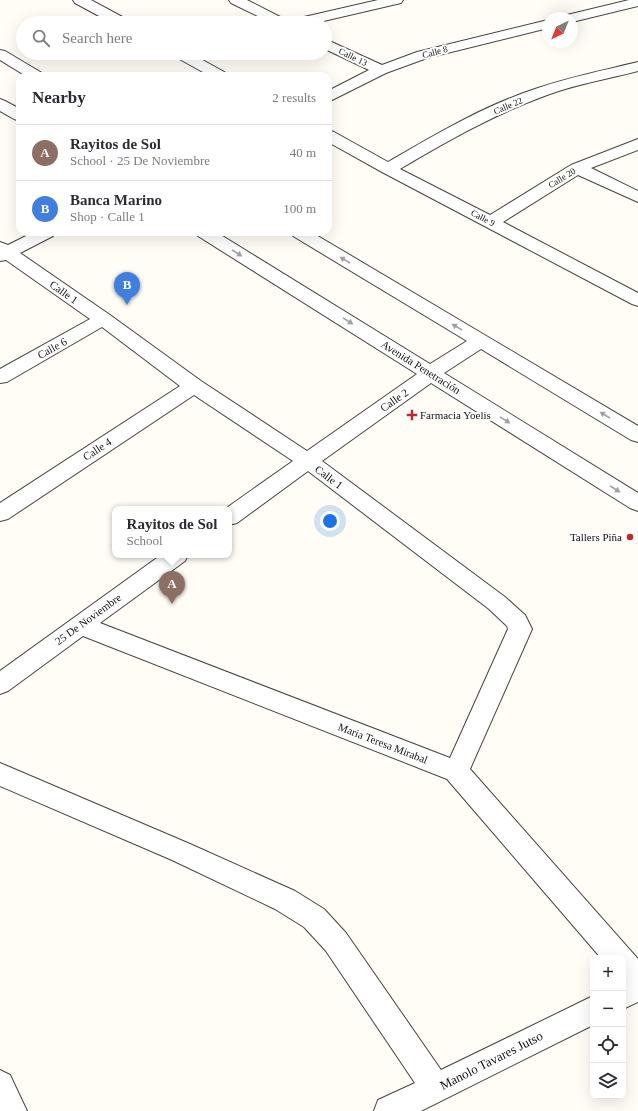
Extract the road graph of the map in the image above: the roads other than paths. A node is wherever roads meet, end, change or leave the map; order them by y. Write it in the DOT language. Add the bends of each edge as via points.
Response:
graph roads {
  1 [pos="80,0"];
  2 [pos="236,0"];
  3 [pos="396,0"];
  4 [pos="638,2"];
  5 [pos="110,16"];
  6 [pos="269,16"];
  7 [pos="326,16"];
  8 [pos="578,17"];
  9 [pos="542,25"];
  10 [pos="332,46"];
  11 [pos="0,54"];
  12 [pos="192,60"];
  13 [pos="638,66"];
  14 [pos="380,70"];
  15 [pos="30,72"];
  16 [pos="214,72"];
  17 [pos="332,95"];
  18 [pos="0,104"];
  19 [pos="16,114"];
  20 [pos="332,137"];
  21 [pos="638,144"];
  22 [pos="577,168"];
  23 [pos="388,169"];
  24 [pos="638,197"];
  25 [pos="491,222"];
  26 [pos="38,236"];
  27 [pos="210,236"];
  28 [pos="306,236"];
  29 [pos="3,252"];
  30 [pos="638,300"];
  31 [pos="103,319"];
  32 [pos="480,341"];
  33 [pos="432,373"];
  34 [pos="0,377"];
  35 [pos="194,386"];
  36 [pos="638,435"];
  37 [pos="308,461"];
  38 [pos="638,503"];
  39 [pos="0,513"];
  40 [pos="232,516"];
  41 [pos="173,558"];
  42 [pos="79,625"];
  43 [pos="0,684"];
  44 [pos="456,771"];
  45 [pos="0,774"];
  46 [pos="616,955"];
  47 [pos="626,966"];
  48 [pos="638,980"];
  49 [pos="638,987"];
  50 [pos="626,993"];
  51 [pos="590,1011"];
  52 [pos="0,1085"];
  53 [pos="436,1088"];
  54 [pos="12,1111"];
  55 [pos="389,1111"];
  1 -- 5 [label="street"];
  2 -- 6 [label="street"];
  3 -- 7 [label="street"];
  4 -- 8 [label="street"];
  9 -- 14 [label="street, Calle 8" via="422,55"];
  10 -- 14 [label="street, Calle 13"];
  11 -- 15 [label="street"];
  12 -- 16 [label="street"];
  13 -- 23 [label="street, Calle 22" via="544,91 504,107 462,126"];
  14 -- 17 [label="street, Calle 8"];
  18 -- 19 [label="street"];
  20 -- 23 [label="street, Calle 9"];
  21 -- 22 [label="street, Calle 20"];
  22 -- 24 [label="street"];
  22 -- 25 [label="street, Calle 20"];
  23 -- 25 [label="street, Calle 9"];
  25 -- 30 [label="street, Calle 9"];
  26 -- 29 [label="street"];
  27 -- 33 [label="street, Avenida Penetración, one-way"];
  32 -- 28 [label="street, one-way"];
  29 -- 31 [label="street, Calle 1"];
  31 -- 34 [label="street, Calle 6"];
  31 -- 35 [label="street, Calle 1"];
  32 -- 33 [label="street, Calle 2"];
  36 -- 32 [label="street, one-way"];
  33 -- 37 [label="street, Calle 2"];
  33 -- 38 [label="street, Avenida Penetración, one-way"];
  35 -- 37 [label="street, Calle 1"];
  35 -- 39 [label="street, Calle 4"];
  37 -- 40 [label="street"];
  37 -- 44 [label="street, Calle 1" via="497,603 520,625"];
  41 -- 42 [label="street, 25 De Noviembre"];
  42 -- 43 [label="street, 25 De Noviembre"];
  42 -- 44 [label="street, Maria Teresa Mirabal"];
  44 -- 46 [label="street, Maria Teresa Mirabal"];
  45 -- 53 [label="street" via="188,855 284,900 314,918 336,942"];
  47 -- 48 [label="street"];
  49 -- 50 [label="street"];
  51 -- 53 [label="street, Manolo Tavares Jutso"];
  52 -- 54 [label="street"];
  53 -- 55 [label="street, Manolo Tavares Jutso"];
}
